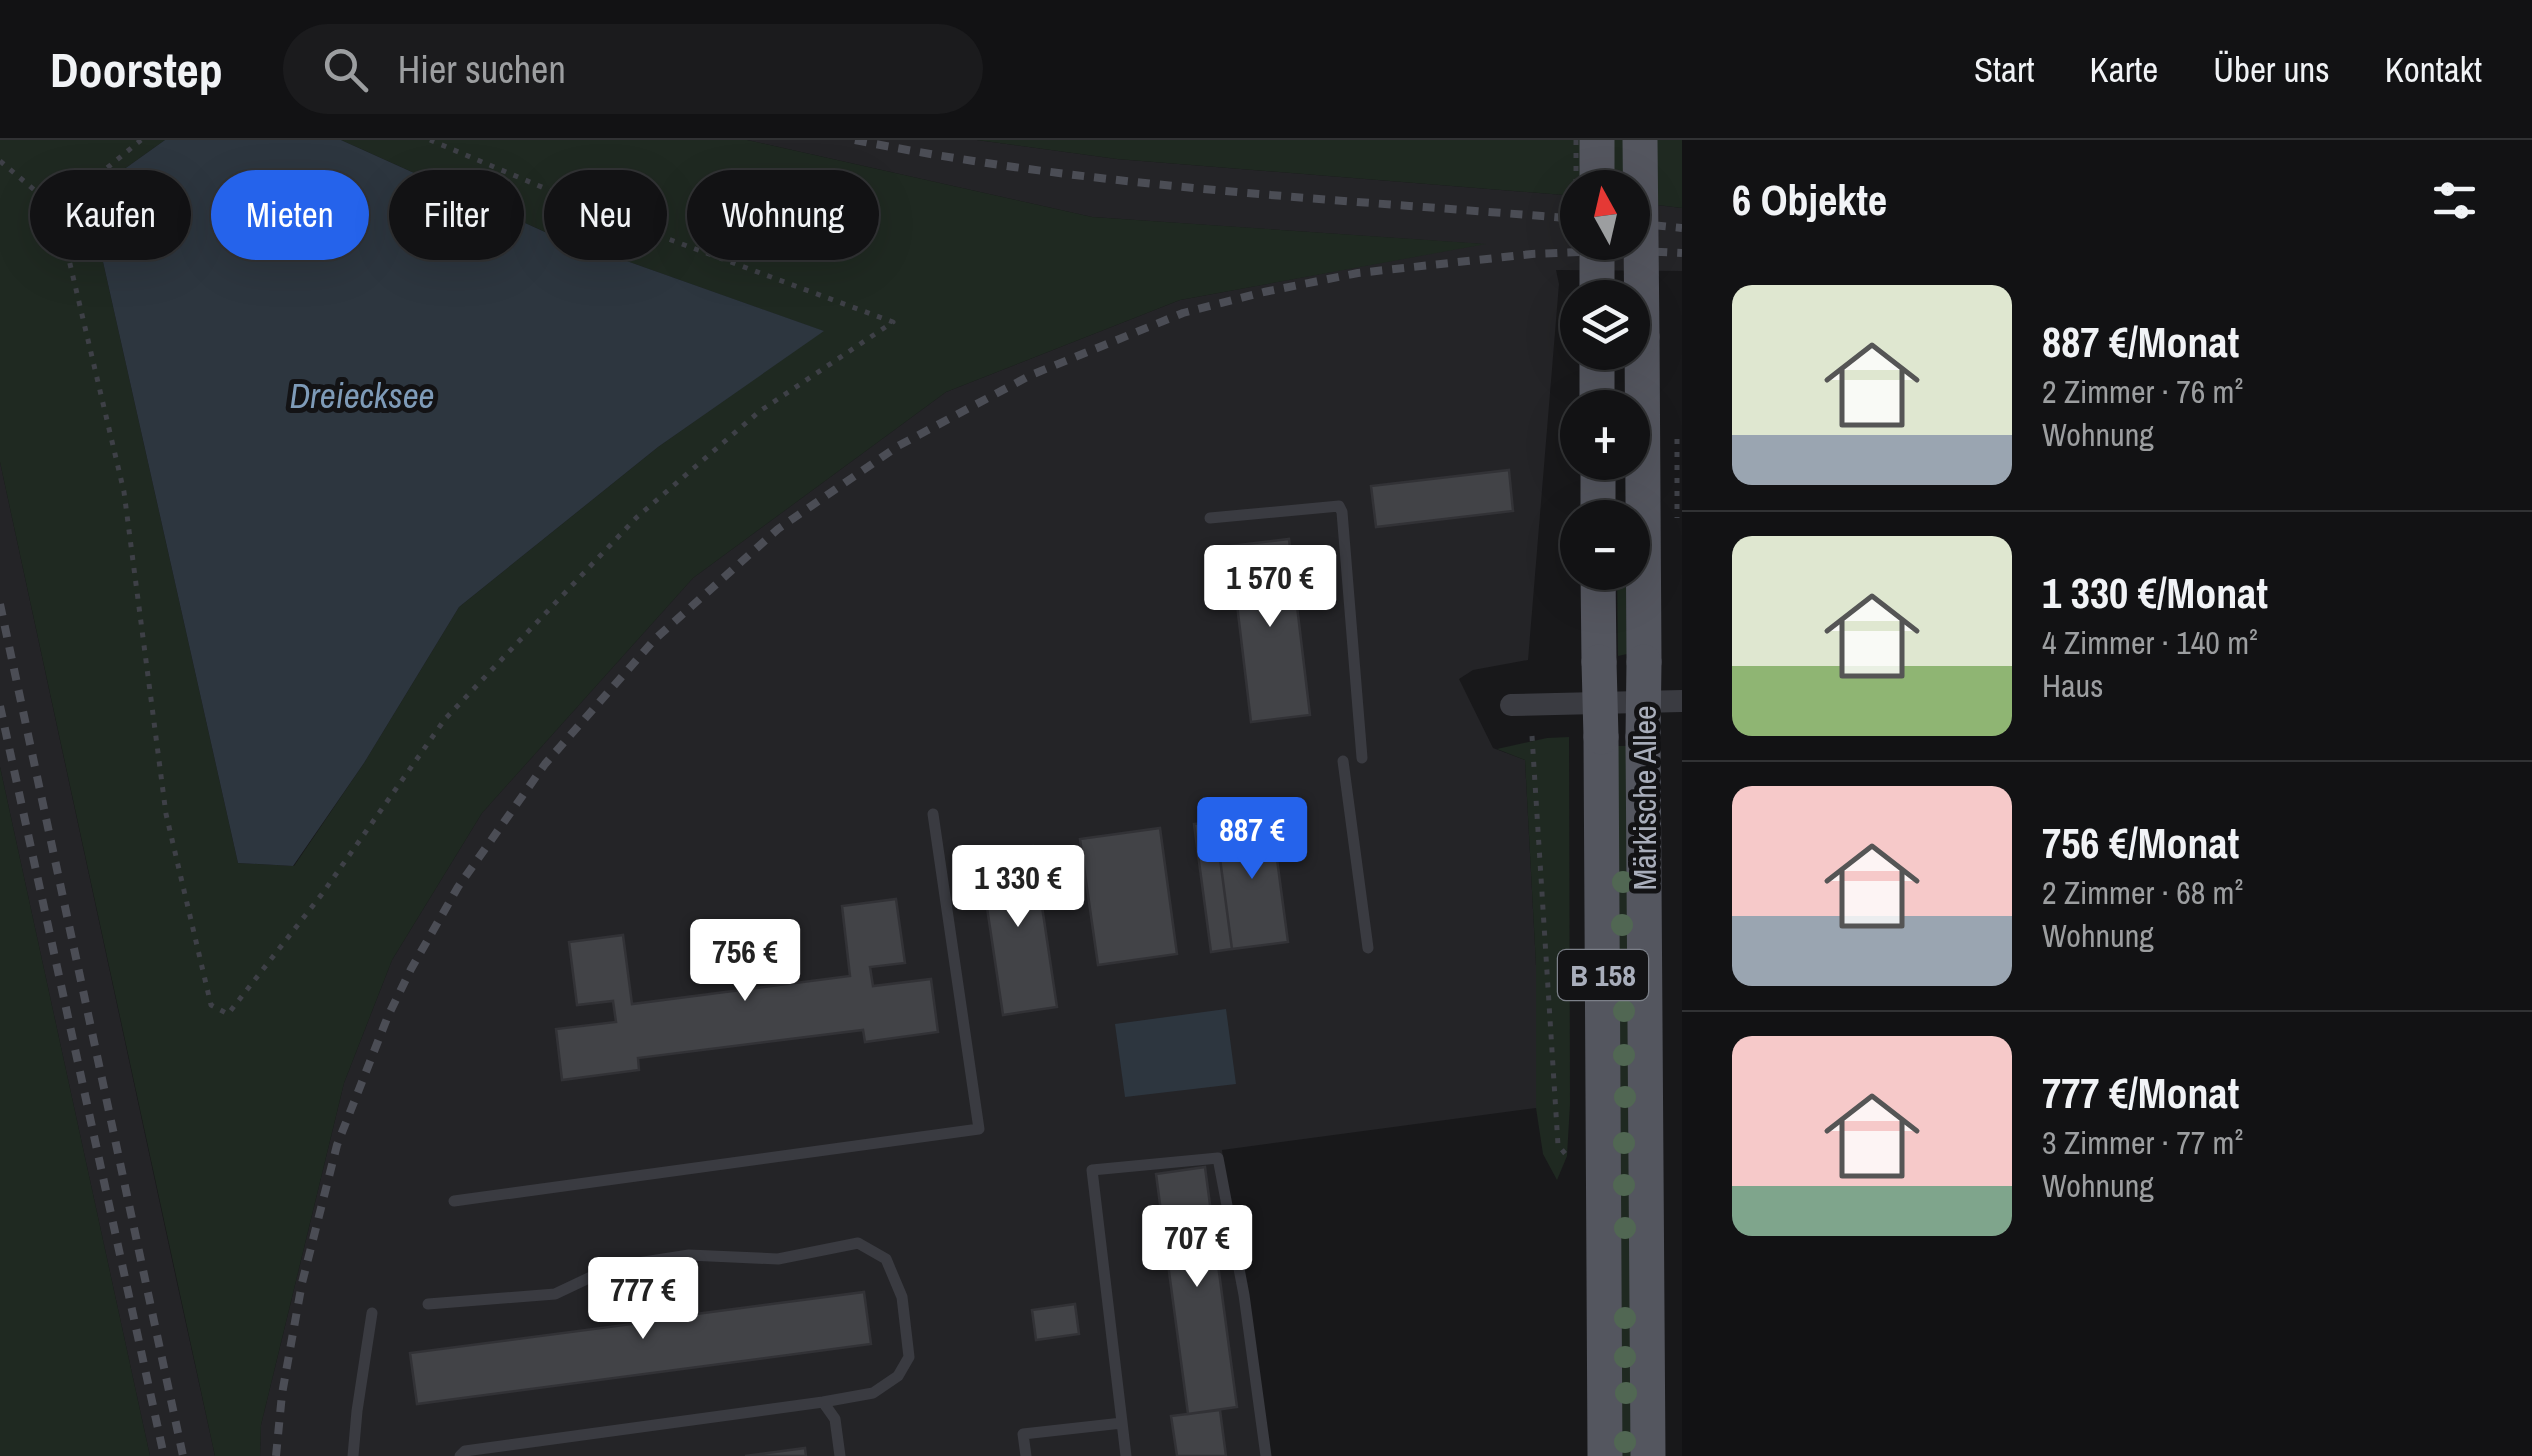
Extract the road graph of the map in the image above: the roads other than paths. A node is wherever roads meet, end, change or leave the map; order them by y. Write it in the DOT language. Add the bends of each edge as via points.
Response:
graph roads {
  1 [pos="1597,140"];
  2 [pos="1640,140"];
  3 [pos="1597,170"];
  4 [pos="1210,518"];
  5 [pos="1598,590"];
  6 [pos="1682,701"];
  7 [pos="1511,705"];
  8 [pos="1362,758"];
  9 [pos="1343,762"];
  10 [pos="933,814"];
  11 [pos="1368,948"];
  12 [pos="454,1201"];
  13 [pos="428,1304"];
  14 [pos="372,1313"];
  15 [pos="822,1402"];
  16 [pos="1122,1424"];
  17 [pos="354,1456"];
  18 [pos="460,1456"];
  19 [pos="840,1456"];
  20 [pos="1026,1456"];
  21 [pos="1126,1456"];
  22 [pos="1266,1456"];
  23 [pos="1605,1456"];
  24 [pos="1648,1456"];
  1 -- 3 [label="main road"];
  2 -- 24 [label="main road, Märkische Allee / B 158, bridge"];
  4 -- 8 [label="lane" via="1338,506 1342,512"];
  5 -- 23 [label="main road, Märkische Allee / B 158, bridge"];
  6 -- 7 [label="street"];
  9 -- 11 [label="lane"];
  10 -- 12 [label="lane" via="979,1128"];
  13 -- 15 [label="lane" via="555,1294 612,1267 689,1255 778,1259 858,1243 886,1259 902,1296 908,1357 898,1376 873,1393"];
  14 -- 17 [label="lane"];
  15 -- 18 [label="lane"];
  15 -- 19 [label="lane" via="835,1419"];
  16 -- 20 [label="lane" via="1023,1434"];
  16 -- 21 [label="lane"];
  16 -- 22 [label="lane" via="1092,1170 1218,1158"];
}
